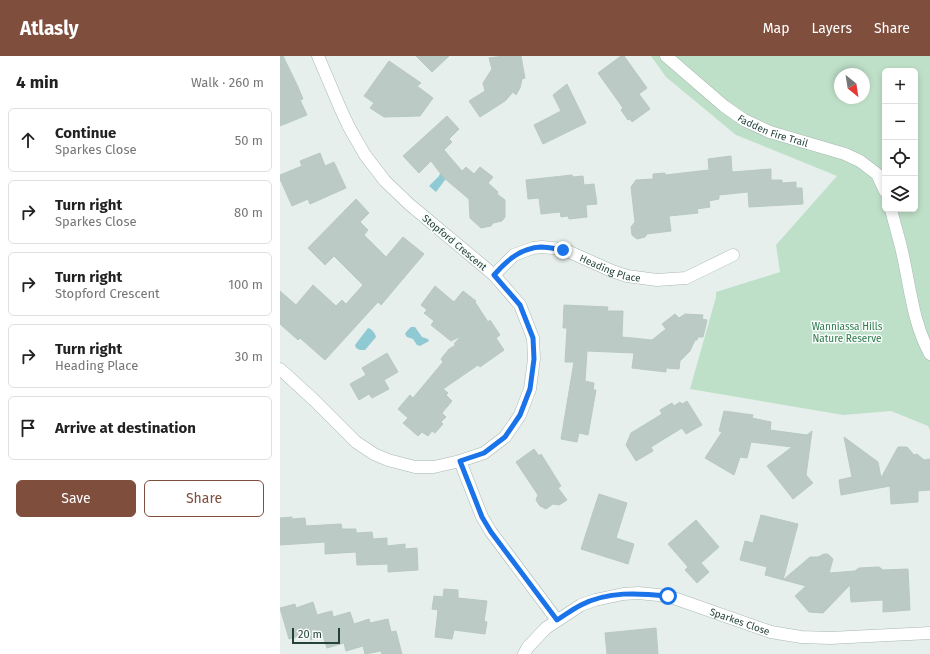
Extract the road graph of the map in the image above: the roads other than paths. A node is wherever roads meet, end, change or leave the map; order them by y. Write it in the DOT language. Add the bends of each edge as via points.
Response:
graph roads {
  1 [pos="666,56"];
  2 [pos="320,57"];
  3 [pos="882,185"];
  4 [pos="892,212"];
  5 [pos="733,255"];
  6 [pos="494,275"];
  7 [pos="930,354"];
  8 [pos="280,369"];
  9 [pos="460,461"];
  10 [pos="557,620"];
  11 [pos="930,632"];
  12 [pos="524,654"];
  1 -- 3 [label="street, Fadden Fire Trail" via="744,120 770,132 845,154 860,161 877,174"];
  2 -- 6 [label="street, Stopford Crescent" via="341,110 364,155 385,181 409,204"];
  4 -- 7 [label="street" via="902,248 912,305"];
  5 -- 6 [label="street, Heading Place" via="686,278 657,280 627,276 563,250 542,247 514,255"];
  6 -- 9 [label="street, Stopford Crescent" via="520,305 533,338 534,359 530,389 520,415 505,437 484,453"];
  8 -- 9 [label="street, Stopford Crescent" via="356,442 377,456 415,467 434,467"];
  9 -- 10 [label="street" via="482,517 491,532"];
  10 -- 11 [label="street, Sparkes Close" via="581,605 595,600 638,593 668,596 771,632 801,637 830,638"];
  10 -- 12 [label="street, Sparkes Close" via="546,628"];
}
